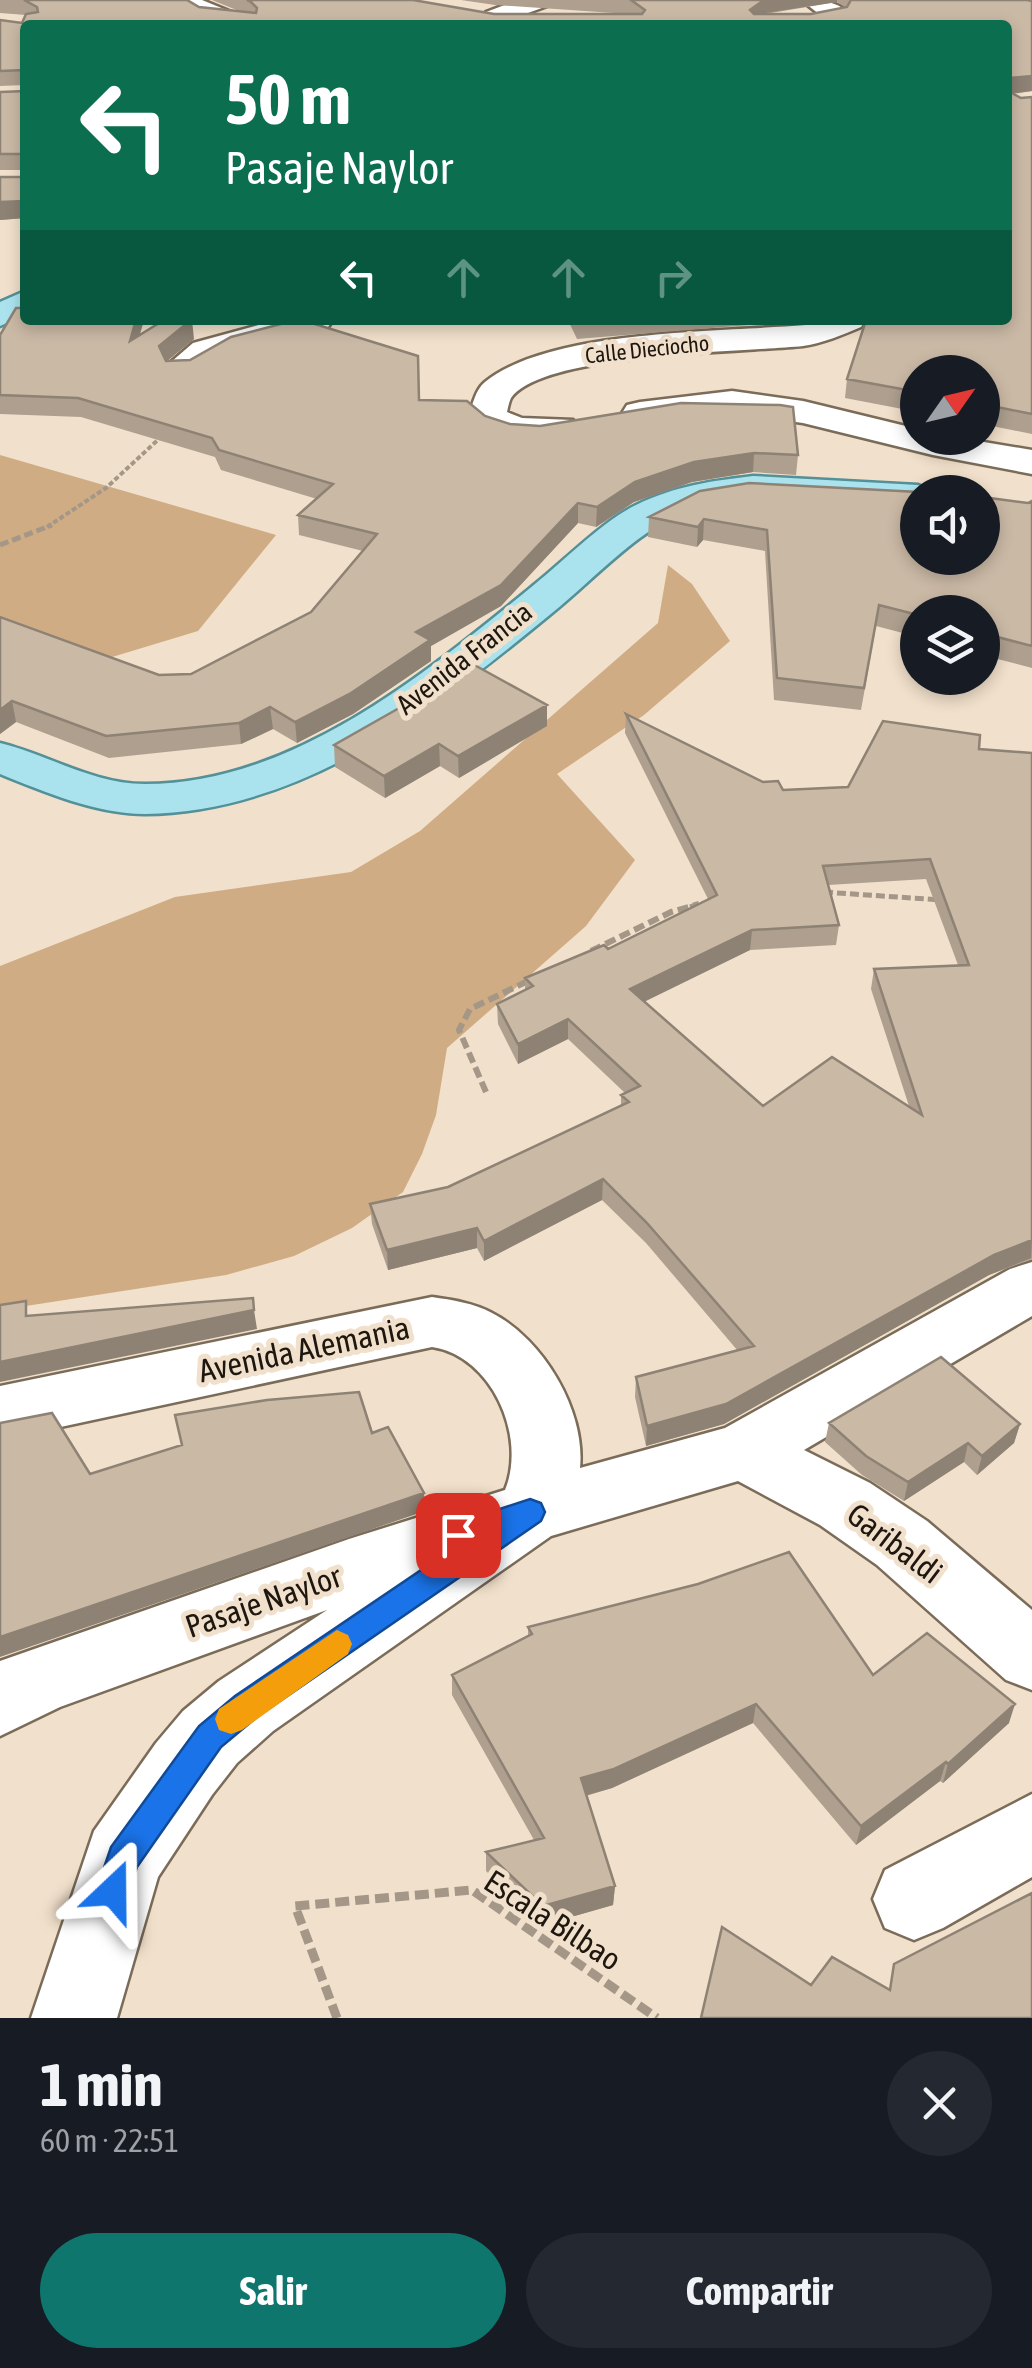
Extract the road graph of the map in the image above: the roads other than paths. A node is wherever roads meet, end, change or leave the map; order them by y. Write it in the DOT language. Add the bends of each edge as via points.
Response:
graph roads {
  1 [pos="190,0"];
  2 [pos="807,10"];
  3 [pos="539,15"];
  4 [pos="486,16"];
  5 [pos="842,19"];
  6 [pos="229,20"];
  7 [pos="298,325"];
  8 [pos="835,325"];
  9 [pos="182,368"];
  10 [pos="1032,462"];
  11 [pos="900,497"];
  12 [pos="0,757"];
  13 [pos="1032,1286"];
  14 [pos="0,1413"];
  15 [pos="743,1450"];
  16 [pos="530,1512"];
  17 [pos="1032,1656"];
  18 [pos="0,1701"];
  19 [pos="1032,1833"];
  20 [pos="914,1899"];
  21 [pos="74,2018"];
  1 -- 6 [label="street"];
  2 -- 5 [label="street"];
  3 -- 4 [label="street"];
  7 -- 9 [label="street" via="206,350"];
  8 -- 10 [label="street, Calle Dieciocho" via="808,334 562,360 505,381 489,396 487,416 510,428 548,430 732,402"];
  11 -- 12 [label="main road, Avenida Francia" via="753,488 692,495 646,515 401,709 319,755 218,791 145,798 82,789"];
  13 -- 15 [label="street"];
  14 -- 16 [label="street, Avenida Alemania" via="432,1322 469,1330 494,1351 544,1419 546,1474"];
  15 -- 16 [label="street"];
  15 -- 17 [label="street, Garibaldi" via="902,1543"];
  16 -- 18 [label="street, Pasaje Naylor" via="54,1674"];
  16 -- 21 [label="street" via="210,1736 123,1859"];
  19 -- 20 [label="street"];
}
